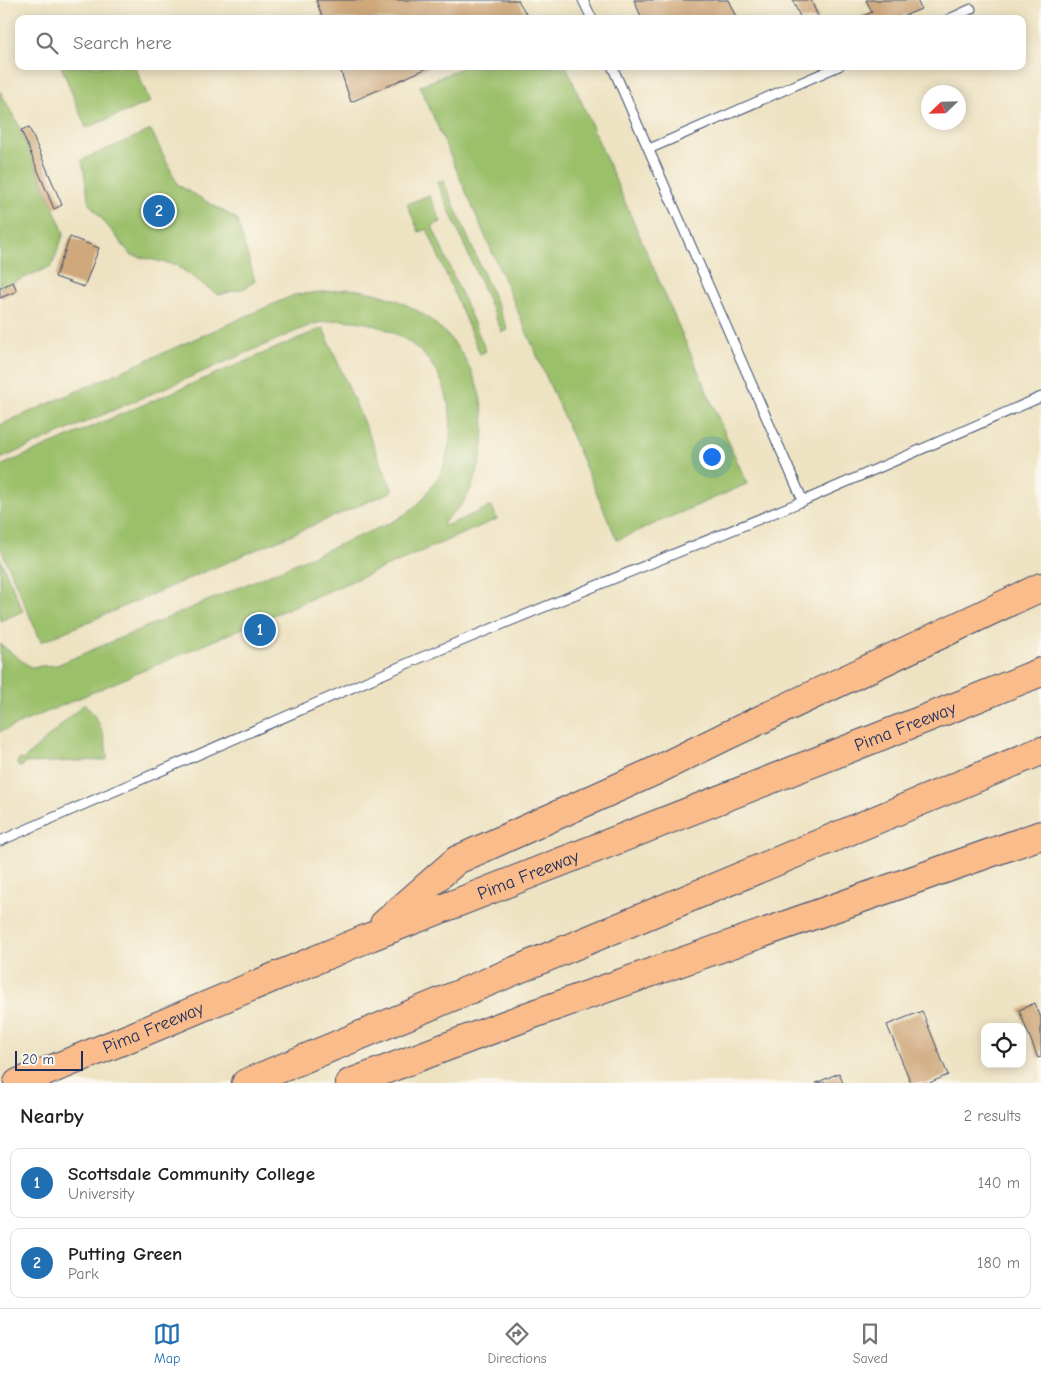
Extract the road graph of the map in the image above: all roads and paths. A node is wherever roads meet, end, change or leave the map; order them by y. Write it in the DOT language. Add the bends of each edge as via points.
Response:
graph roads {
  1 [pos="583,0"];
  2 [pos="971,9"];
  3 [pos="590,15"];
  4 [pos="958,15"];
  5 [pos="614,70"];
  6 [pos="830,70"];
  7 [pos="649,149"];
  8 [pos="1041,397"];
  9 [pos="803,501"];
  10 [pos="1041,588"];
  11 [pos="1041,672"];
  12 [pos="1041,751"];
  13 [pos="1041,835"];
  14 [pos="0,841"];
  15 [pos="370,937"];
  16 [pos="18,1083"];
  17 [pos="246,1083"];
  18 [pos="350,1083"];
  1 -- 3 [label="lane"];
  2 -- 4 [label="lane"];
  5 -- 7 [label="lane"];
  6 -- 7 [label="lane"];
  7 -- 9 [label="lane"];
  8 -- 9 [label="lane"];
  9 -- 14 [label="lane" via="420,658"];
  10 -- 15 [label="highway" via="655,771 457,860"];
  11 -- 15 [label="highway, Pima Freeway"];
  12 -- 17 [label="highway"];
  13 -- 18 [label="highway" via="538,1012"];
  15 -- 16 [label="highway, Pima Freeway"];
}
